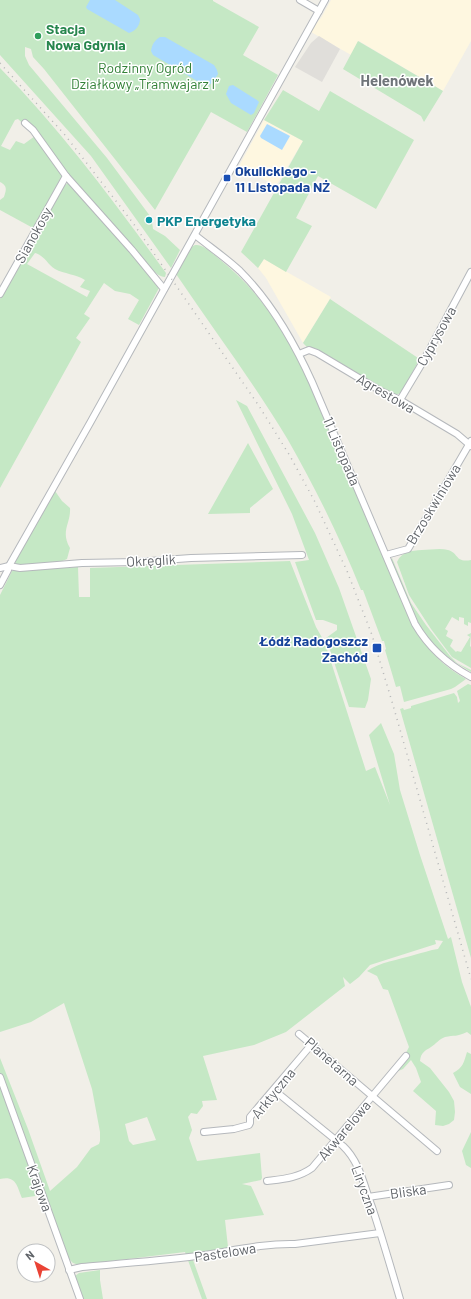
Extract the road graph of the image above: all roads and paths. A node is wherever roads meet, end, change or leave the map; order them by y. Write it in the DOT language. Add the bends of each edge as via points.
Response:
graph roads {
  1 [pos="300,0"];
  2 [pos="325,0"];
  3 [pos="319,11"];
  4 [pos="25,123"];
  5 [pos="66,176"];
  6 [pos="195,235"];
  7 [pos="471,272"];
  8 [pos="164,289"];
  9 [pos="0,294"];
  10 [pos="298,354"];
  11 [pos="400,400"];
  12 [pos="470,444"];
  13 [pos="302,555"];
  14 [pos="386,556"];
  15 [pos="9,566"];
  16 [pos="0,568"];
  17 [pos="0,585"];
  18 [pos="471,676"];
  19 [pos="300,1034"];
  20 [pos="312,1044"];
  21 [pos="406,1056"];
  22 [pos="0,1077"];
  23 [pos="274,1090"];
  24 [pos="373,1096"];
  25 [pos="204,1132"];
  26 [pos="335,1140"];
  27 [pos="438,1151"];
  28 [pos="267,1181"];
  29 [pos="449,1185"];
  30 [pos="368,1197"];
  31 [pos="380,1233"];
  32 [pos="69,1270"];
  33 [pos="80,1299"];
  34 [pos="400,1299"];
  1 -- 3 [label="street"];
  2 -- 3 [label="street"];
  3 -- 6 [label="street"];
  4 -- 5 [label="street" via="33,130"];
  5 -- 8 [label="street"];
  5 -- 9 [label="street, Sianokosy"];
  6 -- 8 [label="street"];
  6 -- 10 [label="street, 11 Listopada" via="227,259 254,286 278,319"];
  7 -- 11 [label="street, Cyprysowa"];
  8 -- 15 [label="street"];
  10 -- 11 [label="street, Agrestowa" via="309,350 317,353"];
  10 -- 14 [label="street, 11 Listopada"];
  11 -- 12 [label="street, Agrestowa"];
  12 -- 14 [label="street, Brzoskwiniowa" via="408,549"];
  13 -- 15 [label="street, Okręglik" via="82,563 20,568"];
  14 -- 18 [label="street, 11 Listopada" via="424,638 445,660"];
  15 -- 16 [label="street, Okręglik"];
  15 -- 17 [label="street"];
  19 -- 20 [label="street, Planetarna"];
  20 -- 23 [label="street, Arktyczna"];
  20 -- 24 [label="street, Planetarna"];
  21 -- 24 [label="street, Akwarelowa"];
  22 -- 32 [label="street, Krajowa"];
  23 -- 25 [label="street, Arktyczna" via="250,1117 249,1125 234,1130"];
  23 -- 26 [label="street, Liryczna"];
  24 -- 26 [label="street, Akwarelowa"];
  24 -- 27 [label="street, Planetarna"];
  26 -- 28 [label="street, Akwarelowa" via="317,1163 303,1174"];
  26 -- 30 [label="street, Liryczna" via="353,1157"];
  29 -- 30 [label="street, Bliska"];
  30 -- 31 [label="street, Liryczna"];
  31 -- 32 [label="street, Pastelowa"];
  31 -- 34 [label="street, Liryczna"];
  32 -- 33 [label="street, Krajowa"];
}
